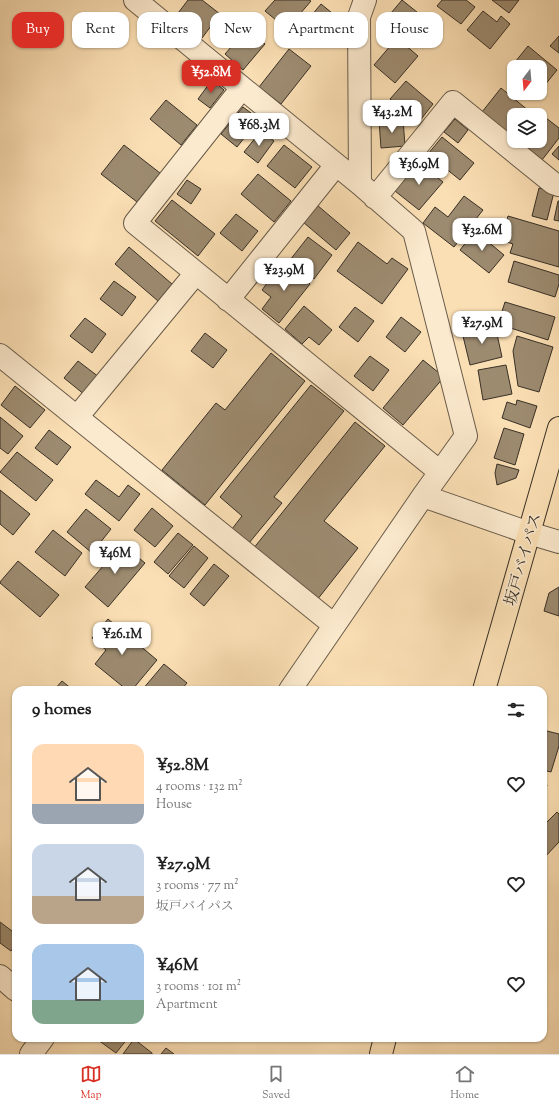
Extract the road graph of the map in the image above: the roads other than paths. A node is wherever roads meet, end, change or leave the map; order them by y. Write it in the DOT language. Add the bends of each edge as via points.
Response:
graph roads {
  1 [pos="135,0"];
  2 [pos="365,0"];
  3 [pos="242,88"];
  4 [pos="336,164"];
  5 [pos="559,185"];
  6 [pos="368,191"];
  7 [pos="196,273"];
  8 [pos="228,300"];
  9 [pos="0,355"];
  10 [pos="77,417"];
  11 [pos="559,428"];
  12 [pos="440,472"];
  13 [pos="424,496"];
  14 [pos="530,533"];
  15 [pos="559,542"];
  16 [pos="334,625"];
  17 [pos="293,686"];
  18 [pos="485,686"];
  19 [pos="0,976"];
  20 [pos="12,986"];
  21 [pos="40,1042"];
  22 [pos="384,1042"];
  23 [pos="31,1054"];
  24 [pos="381,1054"];
  1 -- 3 [label="street"];
  2 -- 6 [label="street" via="359,17"];
  3 -- 4 [label="street"];
  3 -- 7 [label="street" via="134,223"];
  4 -- 6 [label="street"];
  4 -- 8 [label="street"];
  5 -- 6 [label="street" via="553,183 453,102"];
  6 -- 12 [label="street" via="414,231 466,436"];
  7 -- 8 [label="street"];
  7 -- 10 [label="street"];
  8 -- 12 [label="street"];
  9 -- 10 [label="street"];
  10 -- 16 [label="street"];
  11 -- 14 [label="highway, 坂戸バイパス"];
  12 -- 13 [label="street"];
  13 -- 14 [label="street"];
  13 -- 16 [label="street"];
  14 -- 15 [label="street"];
  14 -- 18 [label="highway, 坂戸バイパス"];
  16 -- 17 [label="street"];
  19 -- 20 [label="street"];
  21 -- 23 [label="street"];
  22 -- 24 [label="highway"];
}
